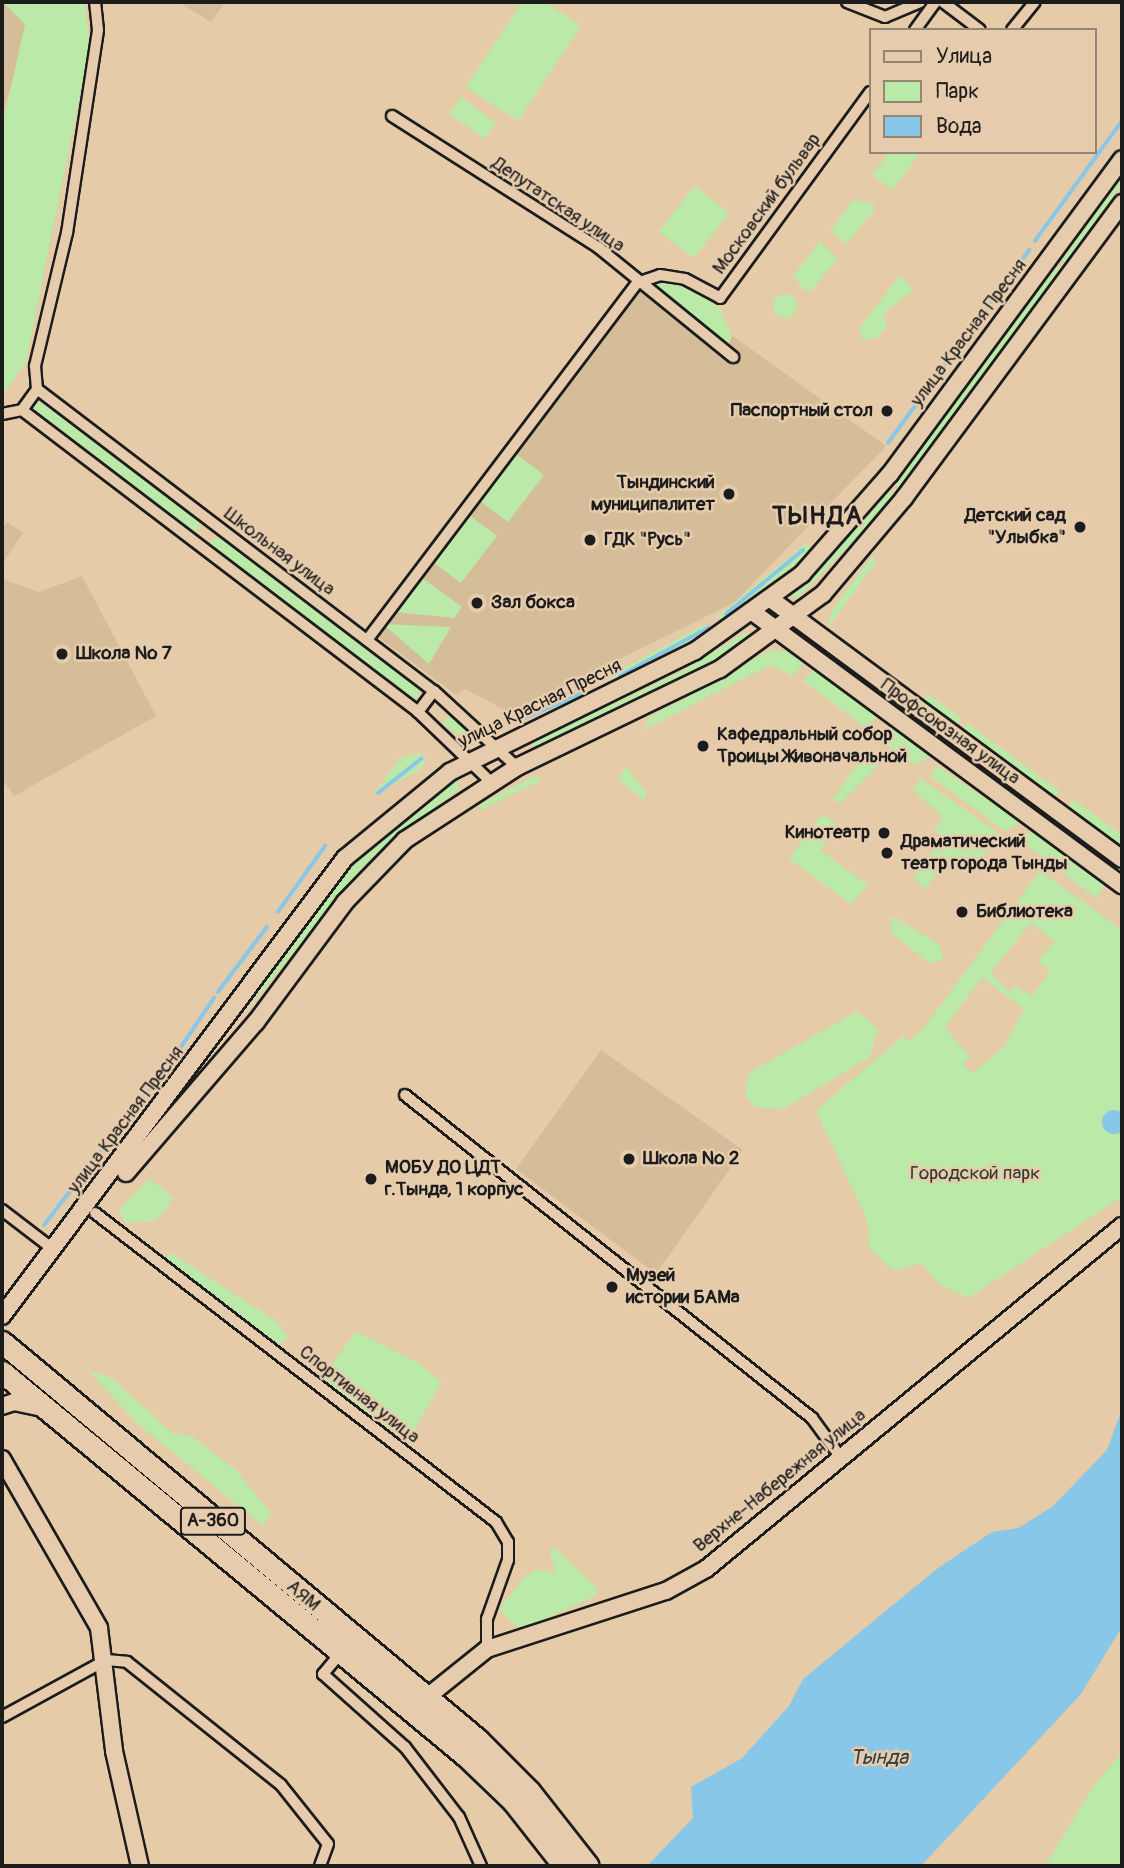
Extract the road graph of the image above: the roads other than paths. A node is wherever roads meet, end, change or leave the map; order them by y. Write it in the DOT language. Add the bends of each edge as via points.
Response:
graph roads {
  1 [pos="847,2"];
  2 [pos="919,2"];
  3 [pos="934,2"];
  4 [pos="943,2"];
  5 [pos="1035,2"];
  6 [pos="95,3"];
  7 [pos="916,28"];
  8 [pos="977,28"];
  9 [pos="1014,28"];
  10 [pos="869,93"];
  11 [pos="392,116"];
  12 [pos="1122,159"];
  13 [pos="1122,203"];
  14 [pos="637,283"];
  15 [pos="733,357"];
  16 [pos="37,389"];
  17 [pos="22,410"];
  18 [pos="2,414"];
  19 [pos="211,523"];
  20 [pos="196,542"];
  21 [pos="772,600"];
  22 [pos="754,613"];
  23 [pos="795,617"];
  24 [pos="809,627"];
  25 [pos="778,632"];
  26 [pos="367,640"];
  27 [pos="796,645"];
  28 [pos="434,691"];
  29 [pos="418,712"];
  30 [pos="497,745"];
  31 [pos="471,760"];
  32 [pos="517,767"];
  33 [pos="491,782"];
  34 [pos="1122,859"];
  35 [pos="1122,885"];
  36 [pos="405,1095"];
  37 [pos="2,1210"];
  38 [pos="94,1213"];
  39 [pos="1122,1226"];
  40 [pos="53,1250"];
  41 [pos="2,1316"];
  42 [pos="2,1334"];
  43 [pos="2,1342"];
  44 [pos="2,1372"];
  45 [pos="2,1406"];
  46 [pos="46,1409"];
  47 [pos="2,1459"];
  48 [pos="842,1459"];
  49 [pos="487,1649"];
  50 [pos="339,1654"];
  51 [pos="106,1660"];
  52 [pos="426,1698"];
  53 [pos="2,1717"];
  54 [pos="563,1854"];
  55 [pos="140,1866"];
  56 [pos="320,1866"];
  57 [pos="481,1866"];
  58 [pos="588,1866"];
  1 -- 2 [label="street" via="885,17"];
  3 -- 7 [label="street"];
  4 -- 8 [label="street"];
  5 -- 9 [label="street"];
  6 -- 16 [label="street" via="98,30 67,233 35,366"];
  10 -- 14 [label="street, Московский бульвар" via="720,298 685,279 660,275"];
  11 -- 14 [label="street, Депутатская улица" via="599,248"];
  12 -- 21 [label="street, улица Красная Пресня" via="883,483 826,550"];
  13 -- 23 [label="street, улица Красная Пресня" via="878,533"];
  14 -- 15 [label="street, Депутатская улица"];
  14 -- 26 [label="street"];
  16 -- 17 [label="street"];
  16 -- 19 [label="street, Школьная улица"];
  17 -- 18 [label="street"];
  17 -- 20 [label="street"];
  19 -- 20 [label="street"];
  19 -- 26 [label="street, Школьная улица"];
  20 -- 29 [label="street"];
  21 -- 22 [label="street, улица Красная Пресня"];
  21 -- 23 [label="street, Профсоюзная улица"];
  22 -- 25 [label="street, Профсоюзная улица"];
  22 -- 30 [label="street, улица Красная Пресня" via="695,651"];
  23 -- 24 [label="street, Профсоюзная улица"];
  23 -- 25 [label="street, улица Красная Пресня"];
  24 -- 27 [label="street"];
  24 -- 34 [label="street, Профсоюзная улица"];
  25 -- 27 [label="street, Профсоюзная улица"];
  25 -- 32 [label="street, улица Красная Пресня" via="695,682"];
  26 -- 28 [label="street, Школьная улица"];
  27 -- 35 [label="street, Профсоюзная улица"];
  28 -- 29 [label="street"];
  28 -- 30 [label="street, Школьная улица"];
  29 -- 31 [label="street"];
  30 -- 31 [label="street, улица Красная Пресня"];
  30 -- 32 [label="street, Школьная улица"];
  31 -- 33 [label="street"];
  31 -- 40 [label="street, улица Красная Пресня" via="404,804 337,867"];
  32 -- 33 [label="street, улица Красная Пресня"];
  33 -- 38 [label="street, улица Красная Пресня" via="434,817 378,864 256,1022"];
  36 -- 48 [label="street" via="812,1418"];
  37 -- 40 [label="street"];
  38 -- 42 [label="street, улица Красная Пресня"];
  38 -- 49 [label="street, Спортивная улица" via="496,1522 508,1542 508,1560 487,1619"];
  39 -- 48 [label="street, Верхне-Набережная улица"];
  40 -- 41 [label="street, улица Красная Пресня"];
  43 -- 52 [label="highway, АЯМ / А-360"];
  44 -- 46 [label="highway, АЯМ / А-360"];
  45 -- 46 [label="street" via="14,1402"];
  46 -- 50 [label="highway, АЯМ / А-360"];
  47 -- 51 [label="street" via="92,1614"];
  48 -- 49 [label="street, Верхне-Набережная улица" via="686,1581"];
  49 -- 52 [label="street, Верхне-Набережная улица"];
  50 -- 54 [label="highway, АЯМ / А-360" via="496,1782"];
  50 -- 57 [label="street" via="323,1674 414,1757 459,1817"];
  51 -- 53 [label="street"];
  51 -- 55 [label="street" via="114,1751"];
  51 -- 56 [label="street" via="140,1669 268,1771 324,1836 329,1851"];
  52 -- 54 [label="highway, АЯМ / А-360" via="511,1770"];
  54 -- 58 [label="highway, АЯМ / А-360"];
}
